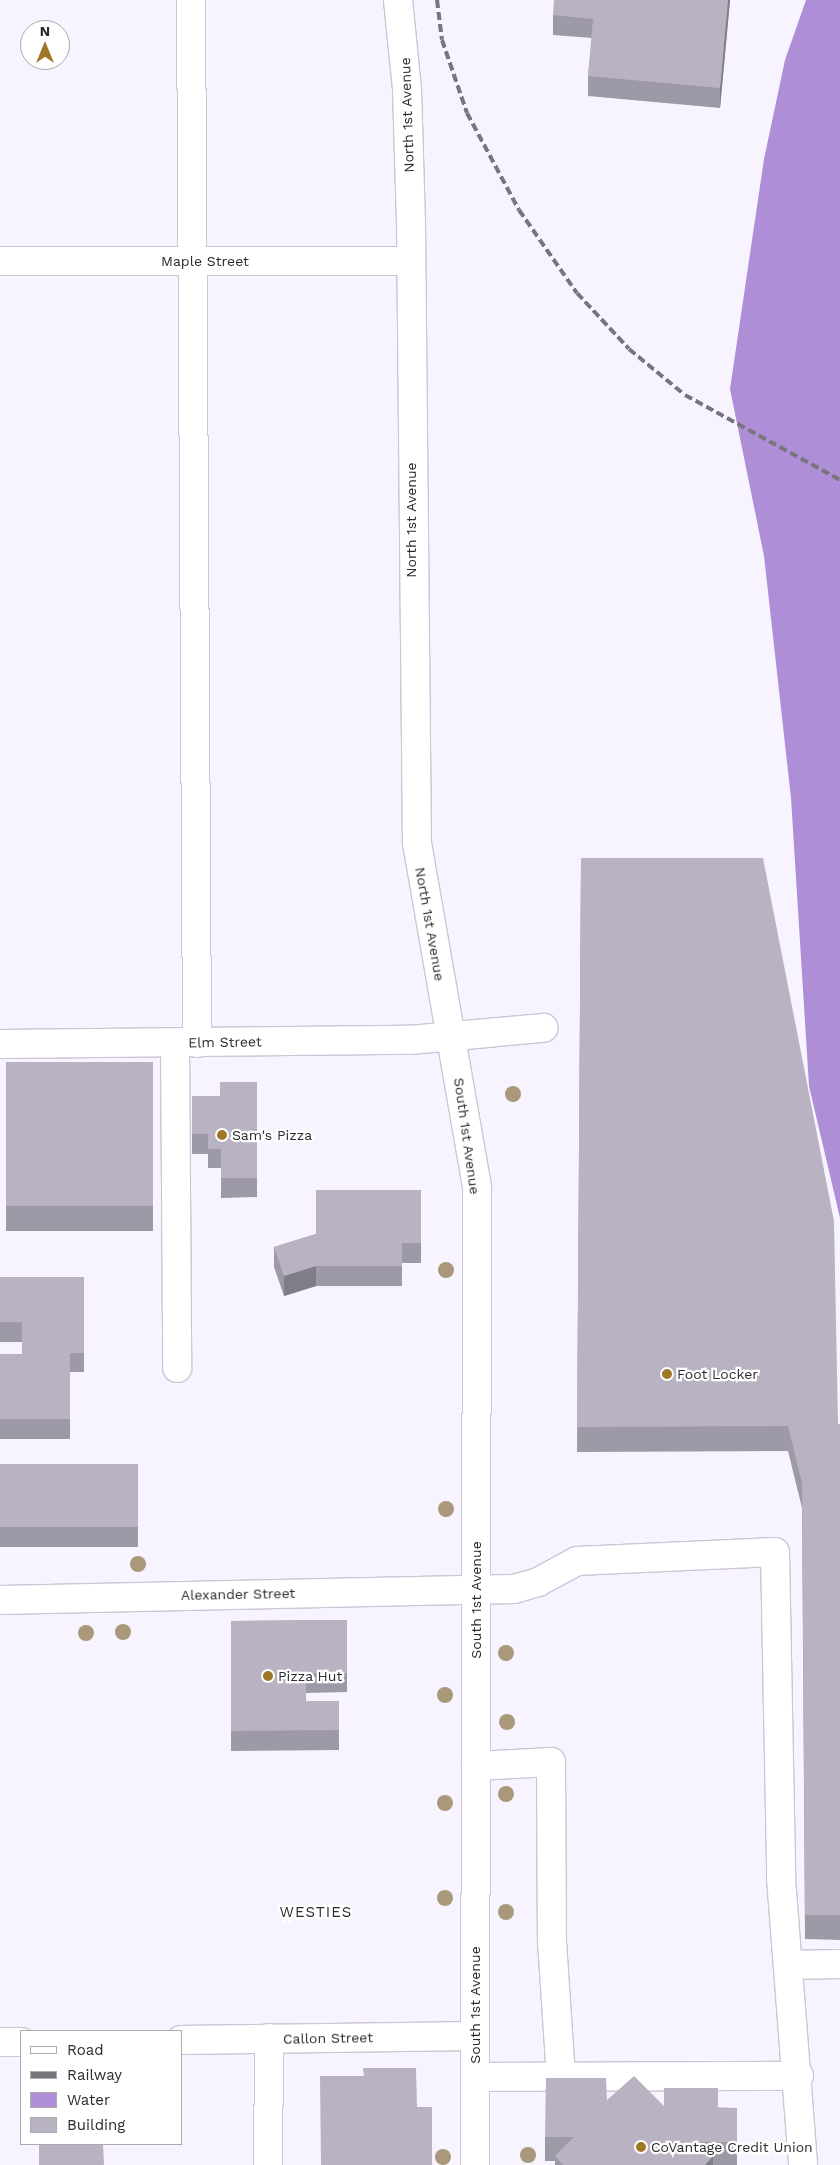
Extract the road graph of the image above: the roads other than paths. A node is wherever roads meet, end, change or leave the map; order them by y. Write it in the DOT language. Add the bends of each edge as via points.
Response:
graph roads {
  1 [pos="191,0"];
  2 [pos="398,0"];
  3 [pos="192,261"];
  4 [pos="411,261"];
  5 [pos="0,262"];
  6 [pos="542,1028"];
  7 [pos="451,1037"];
  8 [pos="186,1042"];
  9 [pos="0,1044"];
  10 [pos="177,1368"];
  11 [pos="476,1589"];
  12 [pos="0,1600"];
  13 [pos="476,1766"];
  14 [pos="840,1964"];
  15 [pos="788,1965"];
  16 [pos="475,2036"];
  17 [pos="269,2038"];
  18 [pos="182,2040"];
  19 [pos="0,2042"];
  20 [pos="20,2042"];
  21 [pos="799,2076"];
  22 [pos="475,2077"];
  23 [pos="561,2077"];
  24 [pos="268,2165"];
  25 [pos="475,2165"];
  26 [pos="803,2165"];
  1 -- 3 [label="main road"];
  2 -- 4 [label="main road, North 1st Avenue" via="407,89"];
  3 -- 4 [label="main road, Maple Street"];
  3 -- 5 [label="main road, Maple Street"];
  3 -- 8 [label="main road"];
  4 -- 7 [label="main road, North 1st Avenue" via="416,843"];
  6 -- 7 [label="main road, Elm Street"];
  7 -- 8 [label="main road, Elm Street"];
  7 -- 11 [label="main road, South 1st Avenue" via="477,1187"];
  8 -- 9 [label="main road, Elm Street"];
  8 -- 10 [label="main road"];
  11 -- 12 [label="main road, Alexander Street"];
  11 -- 13 [label="main road, South 1st Avenue"];
  11 -- 15 [label="main road, Alexander Street" via="514,1589 538,1582 577,1561 775,1552 781,1878"];
  13 -- 16 [label="main road, South 1st Avenue"];
  13 -- 23 [label="main road" via="551,1762 552,1942"];
  14 -- 15 [label="main road"];
  15 -- 21 [label="main road"];
  16 -- 17 [label="main road, Callon Street"];
  16 -- 22 [label="main road, South 1st Avenue"];
  17 -- 18 [label="main road, Callon Street"];
  17 -- 24 [label="main road"];
  19 -- 20 [label="main road"];
  21 -- 23 [label="main road"];
  21 -- 26 [label="main road"];
  22 -- 23 [label="main road"];
  22 -- 25 [label="main road, South 1st Avenue"];
}
